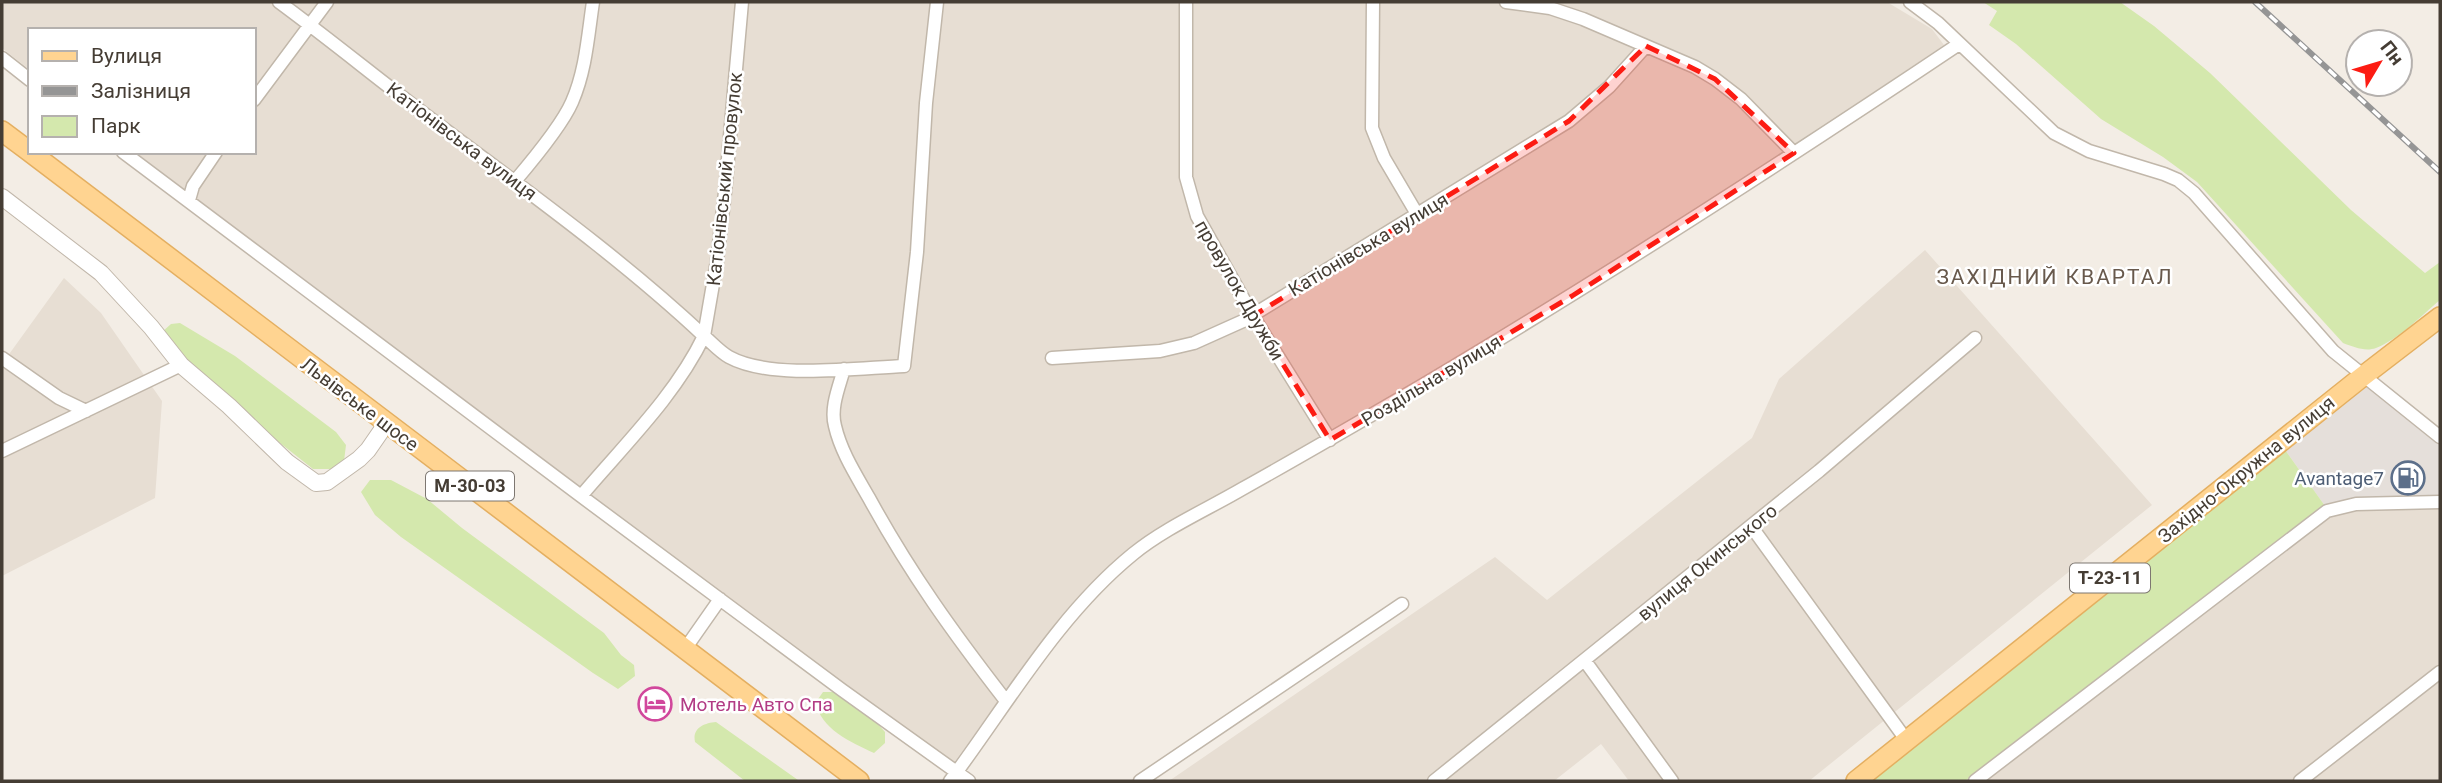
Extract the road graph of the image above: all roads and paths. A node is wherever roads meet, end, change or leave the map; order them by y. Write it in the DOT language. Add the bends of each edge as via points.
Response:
graph roads {
  1 [pos="279,2"];
  2 [pos="327,2"];
  3 [pos="593,2"];
  4 [pos="937,2"];
  5 [pos="1186,2"];
  6 [pos="1373,2"];
  7 [pos="1506,2"];
  8 [pos="1910,2"];
  9 [pos="742,4"];
  10 [pos="309,24"];
  11 [pos="1959,44"];
  12 [pos="1646,46"];
  13 [pos="2,58"];
  14 [pos="28,78"];
  15 [pos="256,97"];
  16 [pos="2,131"];
  17 [pos="28,150"];
  18 [pos="1794,153"];
  19 [pos="33,154"];
  20 [pos="126,154"];
  21 [pos="215,154"];
  22 [pos="515,181"];
  23 [pos="2,197"];
  24 [pos="189,200"];
  25 [pos="1417,214"];
  26 [pos="1253,316"];
  27 [pos="2440,317"];
  28 [pos="704,336"];
  29 [pos="1975,338"];
  30 [pos="2,358"];
  31 [pos="1052,358"];
  32 [pos="181,365"];
  33 [pos="844,369"];
  34 [pos="2363,375"];
  35 [pos="86,411"];
  36 [pos="386,424"];
  37 [pos="2440,437"];
  38 [pos="1330,440"];
  39 [pos="2,451"];
  40 [pos="581,496"];
  41 [pos="2440,502"];
  42 [pos="1751,526"];
  43 [pos="720,599"];
  44 [pos="1402,604"];
  45 [pos="685,649"];
  46 [pos="1585,661"];
  47 [pos="2440,672"];
  48 [pos="1006,701"];
  49 [pos="1907,741"];
  50 [pos="953,777"];
  51 [pos="852,779"];
  52 [pos="1981,779"];
  53 [pos="969,781"];
  54 [pos="1140,781"];
  55 [pos="1434,781"];
  56 [pos="1672,781"];
  57 [pos="1856,781"];
  58 [pos="2300,781"];
  1 -- 10 [label="street, Катіонівська вулиця"];
  2 -- 10 [label="street"];
  3 -- 22 [label="street" via="571,105"];
  4 -- 33 [label="street, Катіонівська вулиця" via="904,366"];
  5 -- 26 [label="street, провулок Дружби" via="1186,177 1197,216"];
  6 -- 25 [label="street" via="1372,128"];
  7 -- 12 [label="street" via="1550,8"];
  8 -- 11 [label="street"];
  9 -- 28 [label="street, Катіонівський провулок" via="717,261"];
  10 -- 15 [label="street"];
  10 -- 22 [label="street, Катіонівська вулиця"];
  11 -- 18 [label="street, Роздільна вулиця"];
  11 -- 34 [label="street" via="2054,133 2089,151 2178,180 2194,193 2333,351"];
  12 -- 18 [label="street" via="1715,79"];
  12 -- 25 [label="street, Катіонівська вулиця" via="1609,88 1569,121"];
  13 -- 14 [label="street"];
  16 -- 17 [label="main road, Львівське шосе / М-30-03"];
  18 -- 38 [label="street, Роздільна вулиця" via="1572,296"];
  19 -- 36 [label="main road, Львівське шосе / М-30-03"];
  20 -- 24 [label="street"];
  21 -- 24 [label="street" via="192,186"];
  22 -- 28 [label="street, Катіонівська вулиця"];
  23 -- 32 [label="street" via="101,273"];
  24 -- 40 [label="street"];
  25 -- 26 [label="street, Катіонівська вулиця"];
  26 -- 31 [label="street, Катіонівська вулиця" via="1194,343 1160,352"];
  26 -- 38 [label="street, провулок Дружби"];
  27 -- 34 [label="main road, Західно-Окружна вулиця / Т-23-11"];
  28 -- 33 [label="street, Катіонівська вулиця" via="728,357 747,365"];
  28 -- 40 [label="street, Катіонівський провулок" via="673,386"];
  29 -- 42 [label="street, вулиця Окинського"];
  30 -- 35 [label="street"];
  32 -- 35 [label="street"];
  32 -- 36 [label="street" via="316,483 327,482 355,461"];
  33 -- 48 [label="street" via="834,407 843,451 913,576"];
  34 -- 37 [label="street"];
  34 -- 49 [label="main road, Західно-Окружна вулиця / Т-23-11"];
  35 -- 39 [label="street"];
  36 -- 45 [label="main road, Львівське шосе / М-30-03"];
  38 -- 48 [label="street, Роздільна вулиця" via="1133,554 1080,605"];
  40 -- 43 [label="street"];
  41 -- 52 [label="street" via="2356,504 2327,511"];
  42 -- 46 [label="street, вулиця Окинського"];
  42 -- 49 [label="street"];
  43 -- 45 [label="street"];
  43 -- 50 [label="street"];
  44 -- 54 [label="street"];
  45 -- 51 [label="main road, Львівське шосе / М-30-03"];
  46 -- 55 [label="street, вулиця Окинського"];
  46 -- 56 [label="street"];
  47 -- 58 [label="street"];
  48 -- 50 [label="street, Роздільна вулиця"];
  49 -- 57 [label="main road, Західно-Окружна вулиця / Т-23-11"];
  50 -- 53 [label="street"];
}
